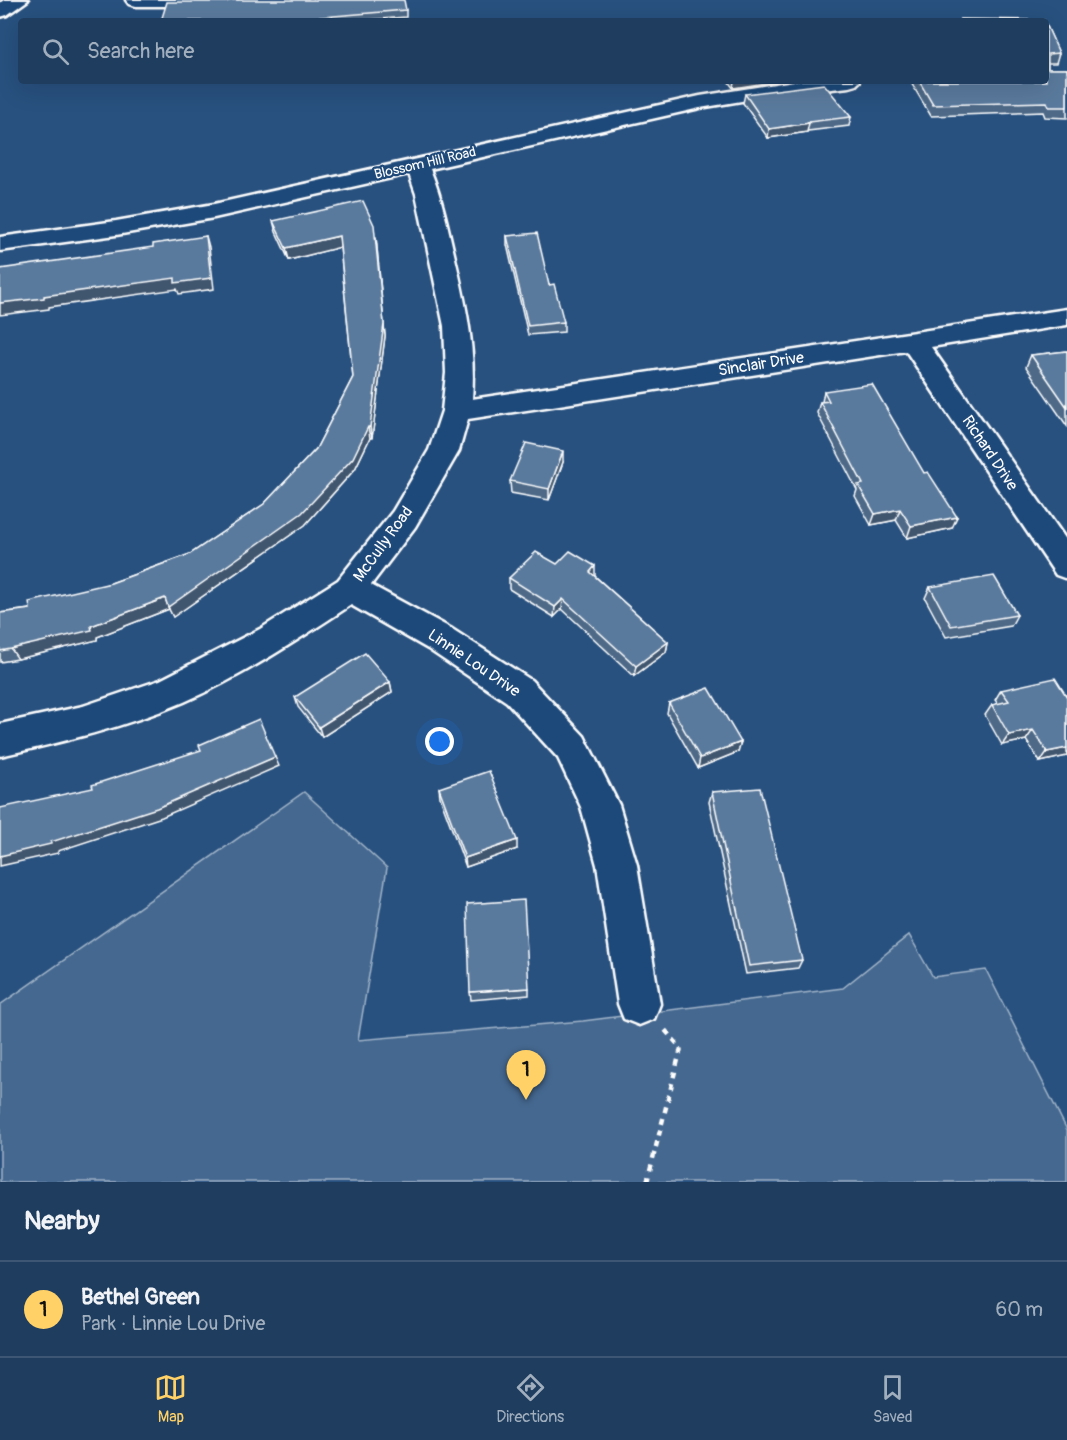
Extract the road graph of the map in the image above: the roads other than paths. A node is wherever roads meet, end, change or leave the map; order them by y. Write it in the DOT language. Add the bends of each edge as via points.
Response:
graph roads {
  1 [pos="18,0"];
  2 [pos="136,0"];
  3 [pos="227,0"];
  4 [pos="0,11"];
  5 [pos="823,84"];
  6 [pos="417,165"];
  7 [pos="0,244"];
  8 [pos="1067,317"];
  9 [pos="913,341"];
  10 [pos="456,411"];
  11 [pos="1067,566"];
  12 [pos="350,590"];
  13 [pos="0,740"];
  14 [pos="639,1004"];
  1 -- 4 [label="street"];
  2 -- 3 [label="street"];
  5 -- 6 [label="street, Blossom Hill Road" via="700,102"];
  6 -- 7 [label="street, Blossom Hill Road" via="214,211"];
  6 -- 10 [label="street, McCully Road" via="428,194 457,326 460,373"];
  8 -- 9 [label="street, Sinclair Drive"];
  9 -- 10 [label="street, Sinclair Drive"];
  9 -- 11 [label="street, Richard Drive"];
  10 -- 12 [label="street, McCully Road" via="444,451 404,519"];
  12 -- 13 [label="street, McCully Road" via="272,639 172,691 83,722"];
  12 -- 14 [label="street, Linnie Lou Drive" via="440,639 519,691 571,747 600,805 617,865"];
}
